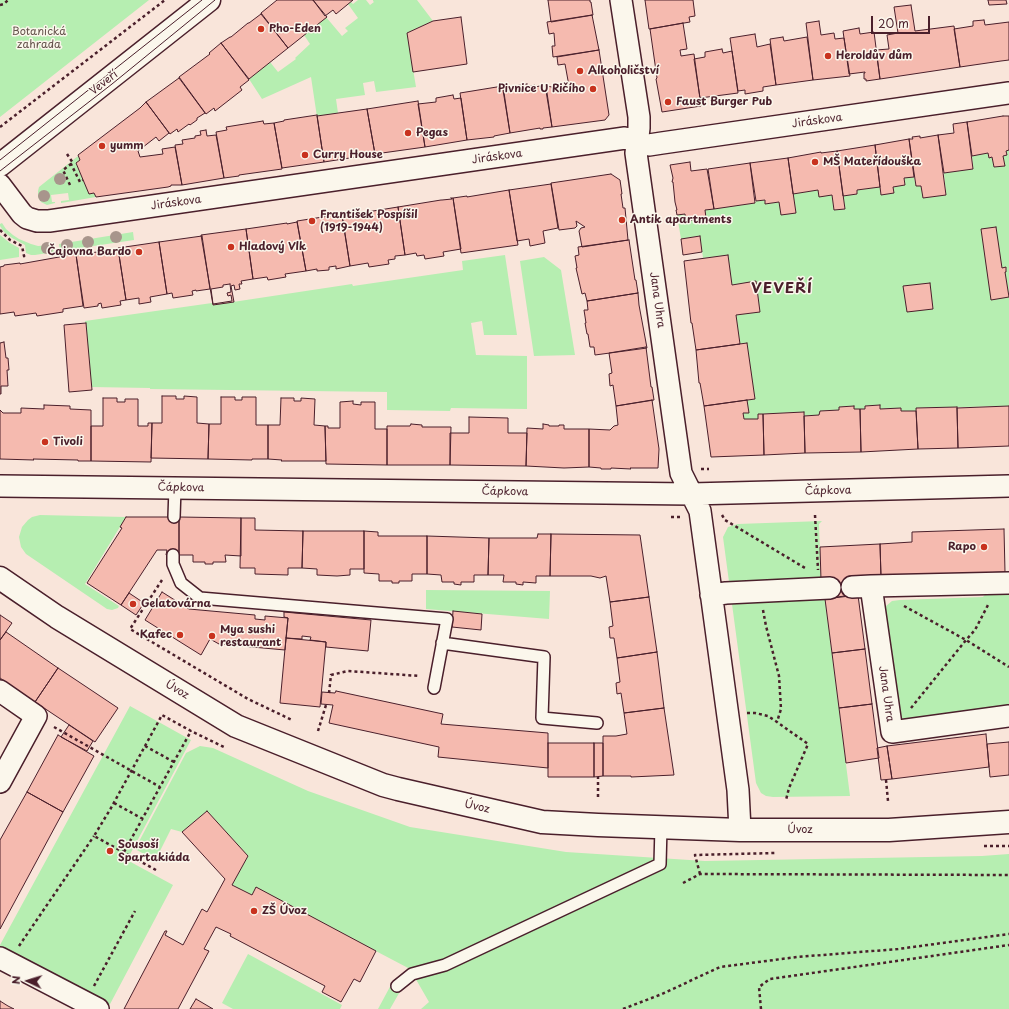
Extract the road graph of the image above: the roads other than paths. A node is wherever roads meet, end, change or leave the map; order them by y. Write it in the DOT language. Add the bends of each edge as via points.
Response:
graph roads {
  1 [pos="208,0"];
  2 [pos="621,0"];
  3 [pos="1009,93"];
  4 [pos="637,142"];
  5 [pos="0,165"];
  6 [pos="0,185"];
  7 [pos="0,486"];
  8 [pos="1009,486"];
  9 [pos="175,488"];
  10 [pos="691,494"];
  11 [pos="174,517"];
  12 [pos="172,559"];
  13 [pos="0,578"];
  14 [pos="1004,583"];
  15 [pos="822,584"];
  16 [pos="711,595"];
  17 [pos="442,643"];
  18 [pos="435,683"];
  19 [pos="0,690"];
  20 [pos="1009,716"];
  21 [pos="597,723"];
  22 [pos="0,782"];
  23 [pos="1009,822"];
  24 [pos="661,827"];
  25 [pos="740,830"];
  26 [pos="4,960"];
  27 [pos="396,986"];
  28 [pos="92,1005"];
  1 -- 5 [label="main road, Veveří"];
  2 -- 4 [label="street, Jana Uhra" via="639,117"];
  3 -- 4 [label="street, Jiráskova" via="649,145"];
  4 -- 6 [label="street, Jiráskova" via="625,138 49,221 27,218"];
  4 -- 10 [label="street, Jana Uhra" via="636,153 681,473"];
  7 -- 9 [label="street, Čápkova"];
  8 -- 10 [label="street, Čápkova"];
  9 -- 10 [label="street, Čápkova"];
  9 -- 11 [label="lane"];
  10 -- 16 [label="street, Jana Uhra" via="700,511"];
  12 -- 17 [label="lane" via="181,583 200,598 446,619"];
  13 -- 24 [label="main road, Úvoz" via="57,617 236,726 383,785 542,822"];
  14 -- 20 [label="street, Jana Uhra" via="862,587 892,732"];
  15 -- 16 [label="street"];
  16 -- 25 [label="street, Jana Uhra" via="738,790"];
  17 -- 18 [label="lane"];
  17 -- 21 [label="lane" via="544,656 542,718"];
  19 -- 22 [label="street" via="36,716"];
  23 -- 25 [label="main road, Úvoz" via="889,830"];
  24 -- 25 [label="main road, Úvoz"];
  24 -- 27 [label="lane" via="660,864 445,965 412,974"];
  26 -- 28 [label="street"];
}
